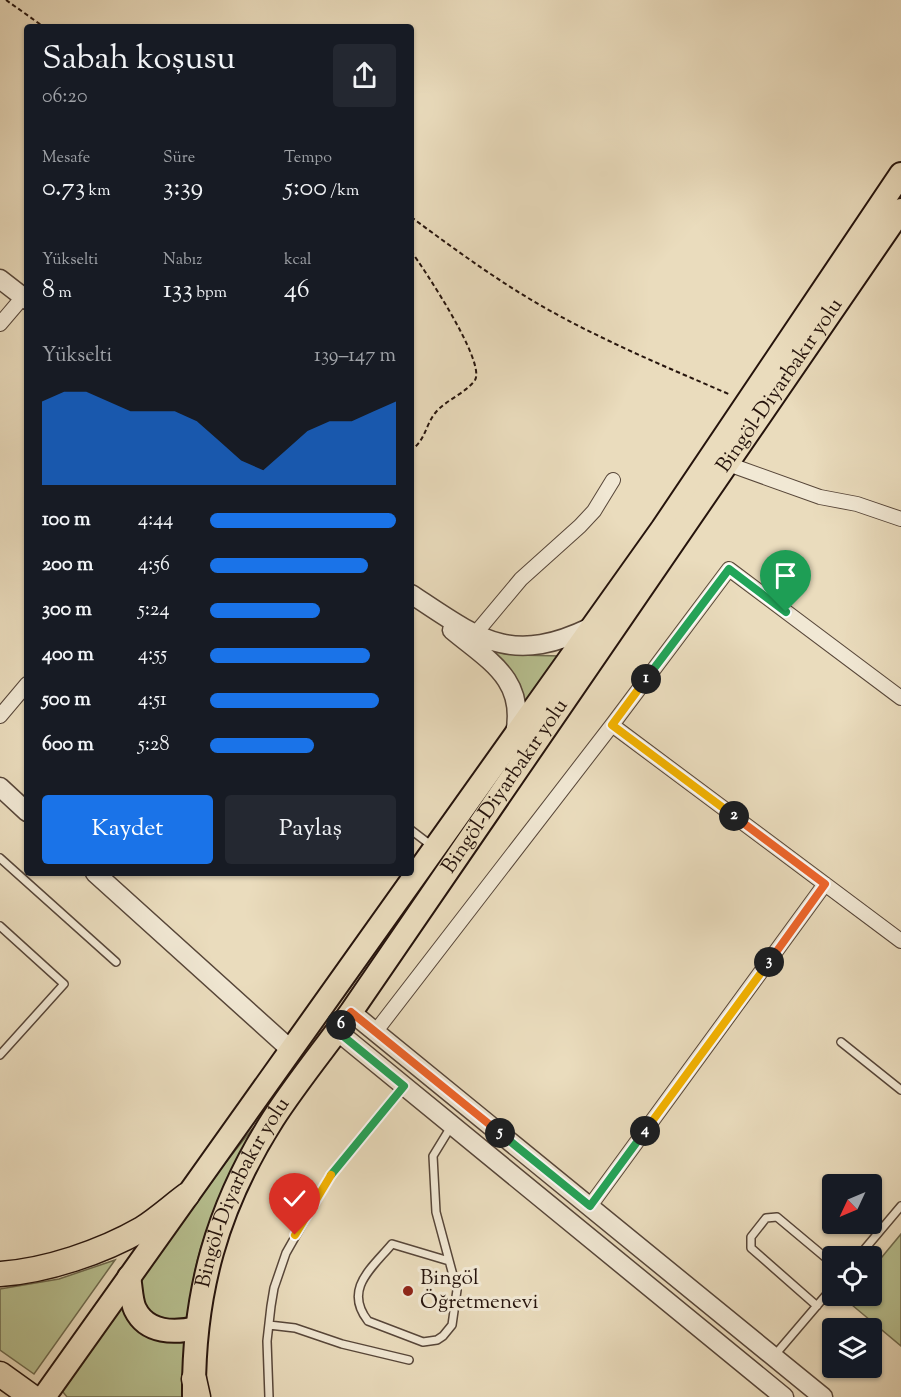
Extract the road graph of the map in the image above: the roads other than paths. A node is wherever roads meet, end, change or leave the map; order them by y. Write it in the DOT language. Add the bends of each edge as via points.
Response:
graph roads {
  1 [pos="901,174"];
  2 [pos="901,210"];
  3 [pos="0,279"];
  4 [pos="24,297"];
  5 [pos="24,299"];
  6 [pos="0,324"];
  7 [pos="728,464"];
  8 [pos="613,480"];
  9 [pos="901,519"];
  10 [pos="414,597"];
  11 [pos="414,598"];
  12 [pos="591,627"];
  13 [pos="476,634"];
  14 [pos="24,688"];
  15 [pos="901,698"];
  16 [pos="0,716"];
  17 [pos="612,725"];
  18 [pos="515,734"];
  19 [pos="0,788"];
  20 [pos="24,809"];
  21 [pos="414,832"];
  22 [pos="434,848"];
  23 [pos="0,858"];
  24 [pos="98,876"];
  25 [pos="825,884"];
  26 [pos="0,926"];
  27 [pos="901,941"];
  28 [pos="116,962"];
  29 [pos="351,1012"];
  30 [pos="337,1031"];
  31 [pos="376,1031"];
  32 [pos="841,1042"];
  33 [pos="291,1050"];
  34 [pos="0,1054"];
  35 [pos="404,1086"];
  36 [pos="901,1090"];
  37 [pos="452,1125"];
  38 [pos="187,1195"];
  39 [pos="590,1206"];
  40 [pos="901,1206"];
  41 [pos="867,1246"];
  42 [pos="822,1255"];
  43 [pos="449,1261"];
  44 [pos="0,1274"];
  45 [pos="129,1277"];
  46 [pos="822,1300"];
  47 [pos="817,1306"];
  48 [pos="269,1325"];
  49 [pos="197,1328"];
  50 [pos="774,1356"];
  51 [pos="409,1360"];
  52 [pos="0,1374"];
  53 [pos="195,1391"];
  54 [pos="32,1397"];
  55 [pos="44,1397"];
  56 [pos="269,1397"];
  57 [pos="784,1397"];
  58 [pos="823,1397"];
  1 -- 12 [label="main road, Bingöl-Diyarbakır yolu" via="662,529"];
  2 -- 7 [label="main road, Bingöl-Diyarbakır yolu"];
  3 -- 4 [label="street"];
  5 -- 6 [label="street"];
  7 -- 9 [label="street" via="820,497"];
  7 -- 29 [label="main road, Bingöl-Diyarbakır yolu"];
  8 -- 13 [label="street" via="594,511 522,579"];
  10 -- 13 [label="street"];
  11 -- 18 [label="street" via="504,675 518,706"];
  12 -- 13 [label="street" via="553,643 520,647"];
  12 -- 18 [label="main road, Bingöl-Diyarbakır yolu"];
  14 -- 16 [label="street"];
  15 -- 17 [label="street" via="729,569"];
  17 -- 25 [label="street"];
  17 -- 31 [label="street"];
  18 -- 22 [label="main road, Bingöl-Diyarbakır yolu"];
  19 -- 20 [label="street"];
  21 -- 22 [label="lane"];
  22 -- 33 [label="main road, Bingöl-Diyarbakır yolu"];
  23 -- 28 [label="lane"];
  24 -- 33 [label="street"];
  25 -- 27 [label="street"];
  25 -- 39 [label="street"];
  26 -- 34 [label="lane" via="64,984"];
  29 -- 30 [label="main road, Bingöl-Diyarbakır yolu"];
  29 -- 31 [label="street"];
  30 -- 35 [label="street"];
  30 -- 49 [label="main road, Bingöl-Diyarbakır yolu" via="273,1120 228,1203 211,1251"];
  31 -- 39 [label="street"];
  32 -- 36 [label="lane"];
  33 -- 38 [label="main road, Bingöl-Diyarbakır yolu"];
  35 -- 37 [label="street"];
  35 -- 48 [label="lane" via="341,1160 295,1235 280,1271"];
  37 -- 43 [label="lane" via="433,1156 436,1212"];
  37 -- 57 [label="street"];
  38 -- 44 [label="highway" via="144,1228 109,1246 56,1263"];
  38 -- 45 [label="main road, Bingöl-Diyarbakır yolu"];
  39 -- 50 [label="street"];
  40 -- 41 [label="lane"];
  42 -- 47 [label="lane" via="777,1217 766,1218 751,1237 751,1248"];
  43 -- 43 [label="lane" via="457,1290 452,1325 443,1336 430,1342 417,1340 364,1316 358,1297 360,1283 392,1244"];
  45 -- 49 [label="main road" via="135,1309 145,1322 159,1330"];
  45 -- 55 [label="main road, Bingöl-Diyarbakır yolu"];
  46 -- 47 [label="lane"];
  47 -- 50 [label="lane"];
  48 -- 51 [label="lane" via="295,1328"];
  48 -- 56 [label="lane"];
  49 -- 53 [label="main road, Bingöl-Diyarbakır yolu"];
  50 -- 58 [label="street"];
  52 -- 54 [label="highway"];
}
